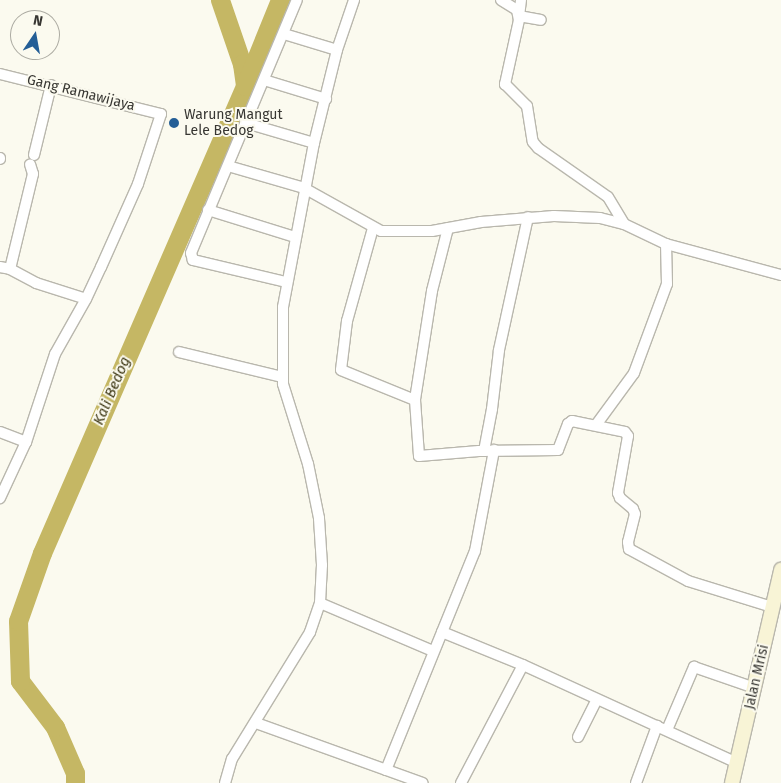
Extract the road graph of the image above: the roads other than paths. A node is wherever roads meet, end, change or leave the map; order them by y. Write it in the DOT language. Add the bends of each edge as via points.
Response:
graph roads {
  1 [pos="297,0"];
  2 [pos="354,0"];
  3 [pos="501,0"];
  4 [pos="521,0"];
  5 [pos="519,16"];
  6 [pos="541,20"];
  7 [pos="284,34"];
  8 [pos="337,50"];
  9 [pos="0,74"];
  10 [pos="264,80"];
  11 [pos="51,85"];
  12 [pos="326,99"];
  13 [pos="246,123"];
  14 [pos="314,143"];
  15 [pos="228,166"];
  16 [pos="304,188"];
  17 [pos="208,210"];
  18 [pos="528,217"];
  19 [pos="624,224"];
  20 [pos="373,228"];
  21 [pos="448,228"];
  22 [pos="295,237"];
  23 [pos="666,244"];
  24 [pos="5,268"];
  25 [pos="781,275"];
  26 [pos="286,282"];
  27 [pos="86,299"];
  28 [pos="178,352"];
  29 [pos="282,377"];
  30 [pos="415,400"];
  31 [pos="596,425"];
  32 [pos="0,432"];
  33 [pos="26,442"];
  34 [pos="489,451"];
  35 [pos="0,498"];
  36 [pos="781,570"];
  37 [pos="320,603"];
  38 [pos="772,607"];
  39 [pos="442,632"];
  40 [pos="433,650"];
  41 [pos="523,665"];
  42 [pos="755,688"];
  43 [pos="596,698"];
  44 [pos="256,723"];
  45 [pos="662,728"];
  46 [pos="578,737"];
  47 [pos="737,763"];
  48 [pos="386,770"];
  49 [pos="225,783"];
  50 [pos="423,783"];
  51 [pos="461,783"];
  52 [pos="636,783"];
  53 [pos="732,783"];
  1 -- 7 [label="street"];
  2 -- 8 [label="street"];
  3 -- 5 [label="street" via="517,10"];
  4 -- 5 [label="street"];
  5 -- 6 [label="street"];
  5 -- 19 [label="street" via="505,84 527,106 533,142 608,197"];
  7 -- 8 [label="street"];
  7 -- 10 [label="street"];
  8 -- 12 [label="street"];
  9 -- 11 [label="street, Gang Ramawijaya"];
  10 -- 12 [label="street"];
  10 -- 13 [label="street"];
  11 -- 24 [label="street" via="32,159 33,174"];
  11 -- 27 [label="street, Gang Ramawijaya" via="161,114 138,184"];
  12 -- 14 [label="street"];
  13 -- 14 [label="street"];
  13 -- 15 [label="street"];
  14 -- 16 [label="street"];
  15 -- 16 [label="street"];
  15 -- 17 [label="street"];
  16 -- 20 [label="street"];
  16 -- 22 [label="street"];
  17 -- 22 [label="street"];
  17 -- 26 [label="street" via="191,253 193,260"];
  18 -- 19 [label="street" via="578,216"];
  18 -- 21 [label="street"];
  18 -- 34 [label="street" via="499,350"];
  19 -- 23 [label="street"];
  20 -- 21 [label="street" via="409,232"];
  20 -- 30 [label="street" via="347,321 341,370"];
  21 -- 30 [label="street" via="432,291"];
  22 -- 26 [label="street"];
  23 -- 25 [label="street"];
  23 -- 31 [label="street" via="667,284 634,373"];
  24 -- 27 [label="street" via="36,283"];
  26 -- 29 [label="street"];
  27 -- 33 [label="street" via="55,354"];
  28 -- 29 [label="street"];
  29 -- 37 [label="street" via="308,464 319,518"];
  30 -- 34 [label="street" via="418,456"];
  31 -- 34 [label="street" via="570,421 558,450"];
  31 -- 38 [label="street" via="627,433 618,493 634,512 629,549 688,581"];
  32 -- 33 [label="street"];
  33 -- 35 [label="street"];
  34 -- 39 [label="street" via="475,551"];
  36 -- 38 [label="street, Jalan Mrisi"];
  37 -- 40 [label="street"];
  37 -- 44 [label="street" via="310,632"];
  38 -- 42 [label="street, Jalan Mrisi"];
  39 -- 40 [label="street"];
  39 -- 41 [label="street"];
  40 -- 48 [label="street"];
  41 -- 43 [label="street"];
  41 -- 51 [label="street"];
  42 -- 45 [label="street" via="694,667"];
  42 -- 47 [label="street, Jalan Mrisi"];
  43 -- 45 [label="street"];
  43 -- 46 [label="street"];
  44 -- 48 [label="street"];
  44 -- 49 [label="street" via="232,759"];
  45 -- 47 [label="street"];
  45 -- 52 [label="street"];
  47 -- 53 [label="street, Jalan Mrisi"];
  48 -- 50 [label="street"];
}
